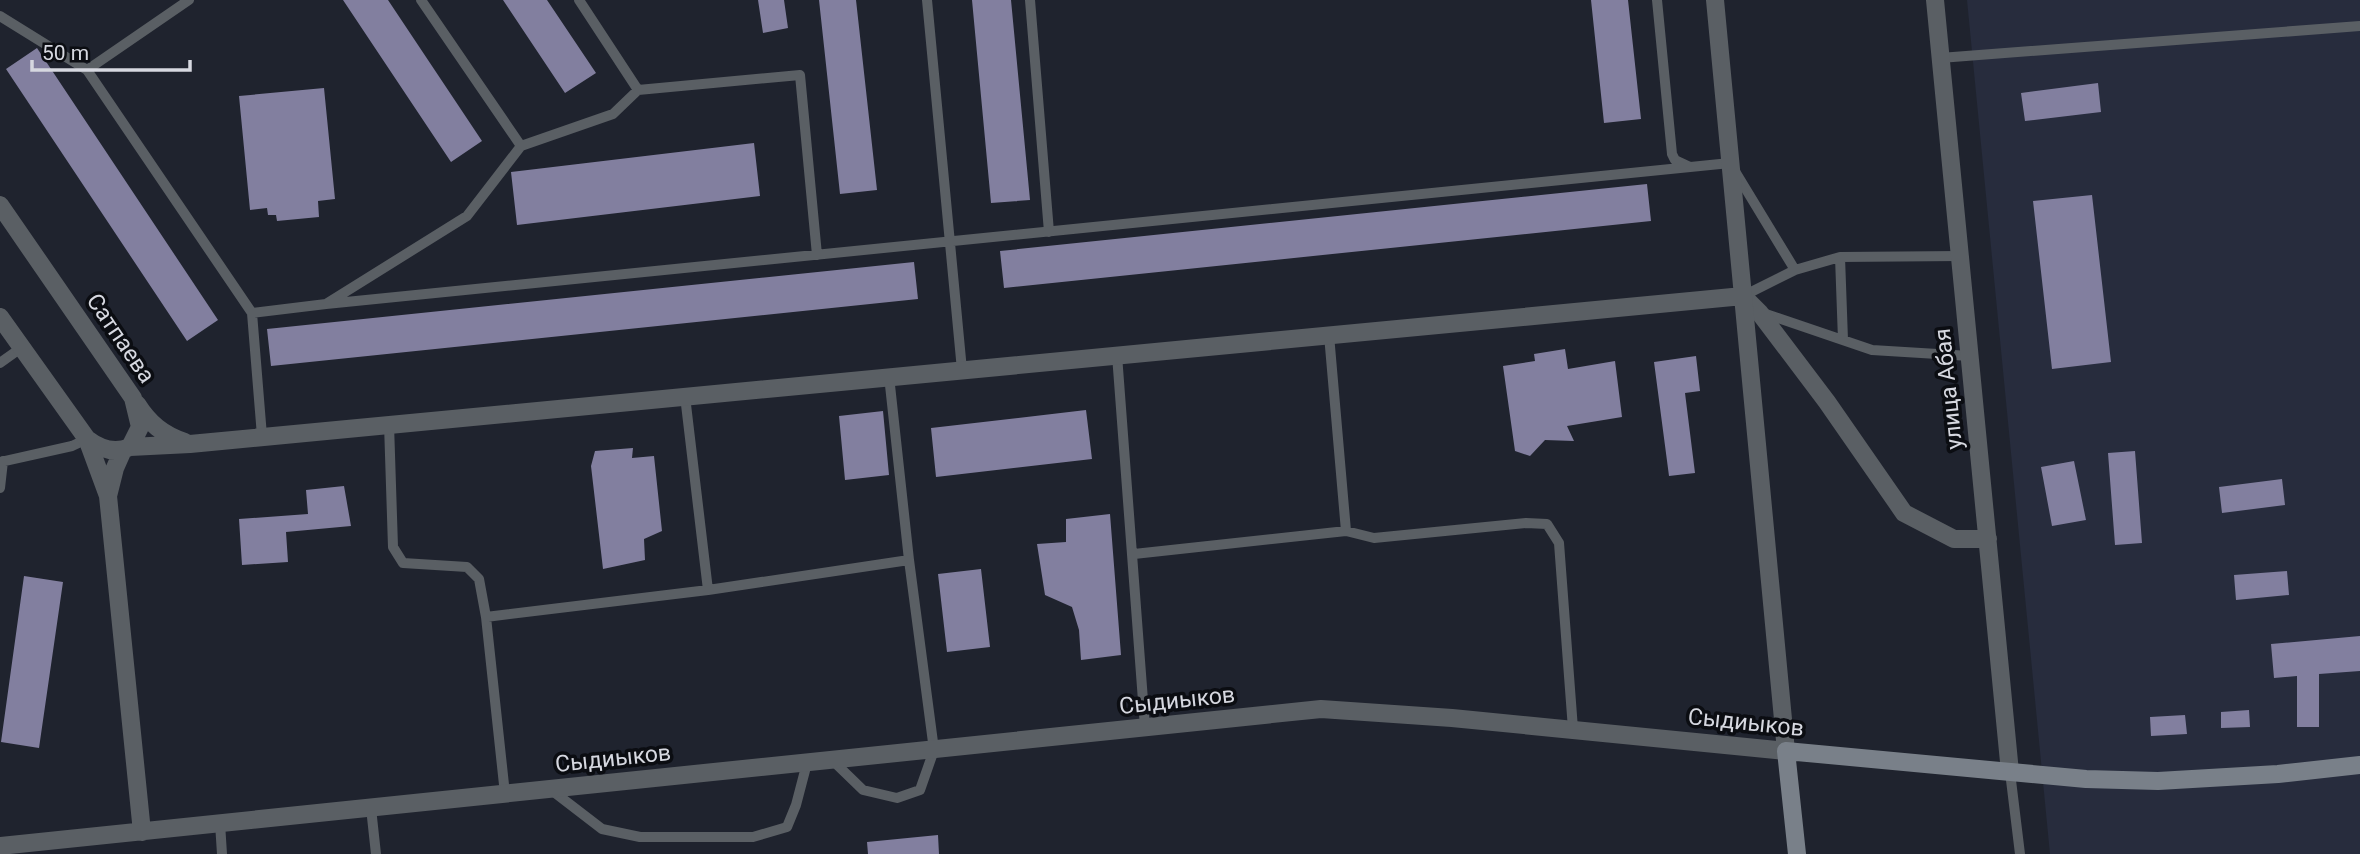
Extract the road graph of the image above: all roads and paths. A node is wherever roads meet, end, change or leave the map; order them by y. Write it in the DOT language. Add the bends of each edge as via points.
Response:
graph roads {
  1 [pos="189,0"];
  2 [pos="421,0"];
  3 [pos="579,0"];
  4 [pos="927,0"];
  5 [pos="1030,0"];
  6 [pos="1657,0"];
  7 [pos="1714,0"];
  8 [pos="1935,0"];
  9 [pos="0,16"];
  10 [pos="2360,26"];
  11 [pos="1940,58"];
  12 [pos="87,70"];
  13 [pos="638,90"];
  14 [pos="521,146"];
  15 [pos="1730,163"];
  16 [pos="1691,167"];
  17 [pos="0,205"];
  18 [pos="1049,232"];
  19 [pos="950,242"];
  20 [pos="817,255"];
  21 [pos="1960,256"];
  22 [pos="1840,257"];
  23 [pos="1795,270"];
  24 [pos="1743,296"];
  25 [pos="326,304"];
  26 [pos="1759,312"];
  27 [pos="252,313"];
  28 [pos="0,317"];
  29 [pos="1329,335"];
  30 [pos="1843,340"];
  31 [pos="21,348"];
  32 [pos="1116,355"];
  33 [pos="1970,356"];
  34 [pos="0,363"];
  35 [pos="962,370"];
  36 [pos="889,376"];
  37 [pos="685,396"];
  38 [pos="133,398"];
  39 [pos="389,424"];
  40 [pos="262,436"];
  41 [pos="87,439"];
  42 [pos="190,444"];
  43 [pos="126,448"];
  44 [pos="1,462"];
  45 [pos="0,488"];
  46 [pos="108,496"];
  47 [pos="1346,531"];
  48 [pos="1988,540"];
  49 [pos="1134,554"];
  50 [pos="909,560"];
  51 [pos="708,590"];
  52 [pos="486,617"];
  53 [pos="1145,727"];
  54 [pos="1573,729"];
  55 [pos="934,750"];
  56 [pos="1786,751"];
  57 [pos="832,760"];
  58 [pos="807,763"];
  59 [pos="2360,765"];
  60 [pos="2010,772"];
  61 [pos="550,789"];
  62 [pos="505,794"];
  63 [pos="371,808"];
  64 [pos="220,823"];
  65 [pos="142,832"];
  66 [pos="0,846"];
  67 [pos="222,854"];
  68 [pos="376,854"];
  69 [pos="1797,854"];
  70 [pos="2020,854"];
  1 -- 12 [label="lane"];
  2 -- 14 [label="lane"];
  3 -- 13 [label="lane"];
  4 -- 19 [label="lane"];
  5 -- 18 [label="lane"];
  6 -- 16 [label="lane" via="1672,155"];
  7 -- 15 [label="street"];
  8 -- 11 [label="street, улица Абая"];
  9 -- 12 [label="lane"];
  10 -- 11 [label="lane"];
  11 -- 21 [label="street, улица Абая"];
  12 -- 27 [label="lane"];
  13 -- 14 [label="lane" via="613,114"];
  13 -- 20 [label="lane" via="800,75"];
  14 -- 25 [label="lane" via="467,216"];
  15 -- 16 [label="lane"];
  15 -- 23 [label="lane"];
  15 -- 24 [label="street"];
  16 -- 18 [label="lane"];
  17 -- 38 [label="street, Сатпаева"];
  18 -- 19 [label="lane"];
  19 -- 20 [label="lane"];
  19 -- 35 [label="lane"];
  20 -- 25 [label="lane"];
  21 -- 22 [label="lane"];
  21 -- 33 [label="street, улица Абая"];
  22 -- 23 [label="lane"];
  22 -- 30 [label="lane"];
  23 -- 24 [label="lane"];
  24 -- 26 [label="street"];
  24 -- 29 [label="street"];
  24 -- 56 [label="street"];
  25 -- 27 [label="lane"];
  26 -- 30 [label="lane"];
  26 -- 48 [label="street" via="1904,513 1954,539"];
  27 -- 40 [label="lane"];
  28 -- 31 [label="street"];
  29 -- 32 [label="street"];
  29 -- 47 [label="lane"];
  30 -- 33 [label="lane" via="1872,350"];
  31 -- 34 [label="lane"];
  31 -- 41 [label="street"];
  32 -- 35 [label="street"];
  32 -- 49 [label="lane"];
  33 -- 48 [label="street, улица Абая"];
  35 -- 36 [label="street"];
  36 -- 37 [label="street"];
  36 -- 50 [label="lane"];
  37 -- 39 [label="street"];
  37 -- 51 [label="lane"];
  38 -- 42 [label="street" via="145,417 168,436"];
  38 -- 43 [label="street, Сатпаева" via="140,427"];
  39 -- 40 [label="street"];
  39 -- 52 [label="lane" via="393,547 403,563 467,567 479,579"];
  40 -- 42 [label="street"];
  41 -- 43 [label="street" via="110,450"];
  41 -- 44 [label="lane"];
  41 -- 46 [label="street"];
  42 -- 43 [label="street"];
  43 -- 46 [label="street, Сатпаева"];
  44 -- 45 [label="lane"];
  46 -- 65 [label="street"];
  47 -- 49 [label="lane"];
  47 -- 54 [label="lane" via="1374,538 1548,524 1559,543"];
  48 -- 60 [label="street, улица Абая"];
  49 -- 53 [label="lane"];
  50 -- 51 [label="lane"];
  50 -- 55 [label="lane"];
  51 -- 52 [label="lane"];
  52 -- 62 [label="lane"];
  53 -- 54 [label="street, Сыдиыков" via="1321,709"];
  53 -- 55 [label="street, Сыдиыков"];
  54 -- 56 [label="street, Сыдиыков"];
  55 -- 57 [label="street, Сыдиыков"];
  55 -- 57 [label="lane" via="920,790 897,798 863,790"];
  56 -- 60 [label="main road, Сыдиыков"];
  56 -- 69 [label="main road"];
  57 -- 58 [label="street, Сыдиыков"];
  58 -- 61 [label="street, Сыдиыков"];
  58 -- 61 [label="lane" via="787,827 753,837 640,837 602,830"];
  59 -- 60 [label="main road, Сыдиыков" via="2158,781"];
  60 -- 70 [label="lane"];
  61 -- 62 [label="street, Сыдиыков"];
  62 -- 63 [label="street, Сыдиыков"];
  63 -- 64 [label="street, Сыдиыков"];
  63 -- 68 [label="lane"];
  64 -- 65 [label="street, Сыдиыков"];
  64 -- 67 [label="lane"];
  65 -- 66 [label="street, Сыдиыков"];
}
